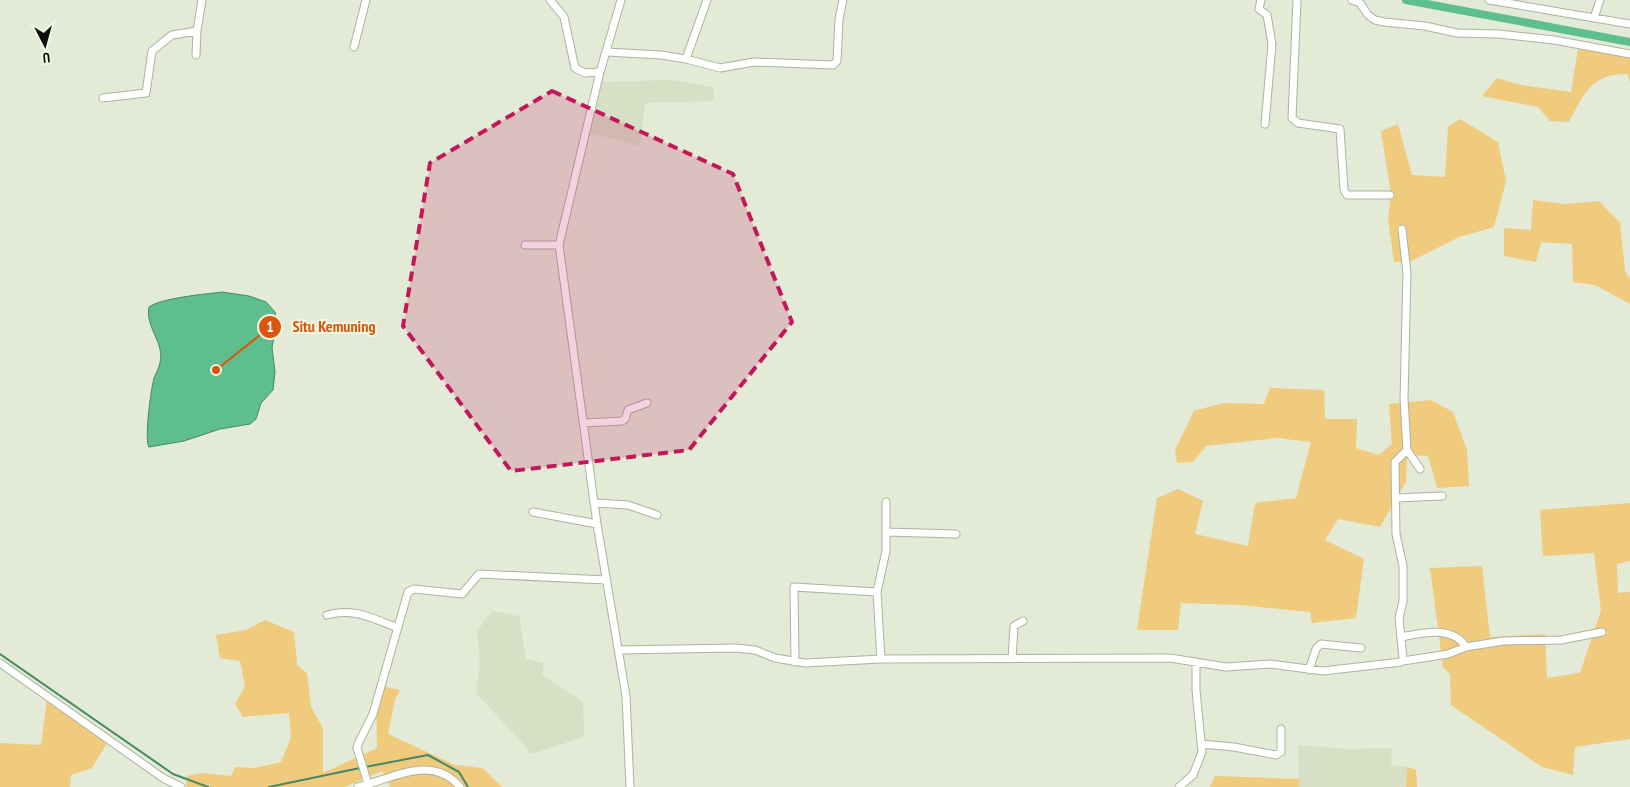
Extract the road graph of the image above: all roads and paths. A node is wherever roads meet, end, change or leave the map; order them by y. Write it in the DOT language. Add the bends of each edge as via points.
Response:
graph roads {
  1 [pos="202,0"];
  2 [pos="366,0"];
  3 [pos="550,0"];
  4 [pos="621,0"];
  5 [pos="707,0"];
  6 [pos="843,0"];
  7 [pos="1261,0"];
  8 [pos="1296,0"];
  9 [pos="1352,0"];
  10 [pos="1489,0"];
  11 [pos="1600,0"];
  12 [pos="1594,18"];
  13 [pos="1630,24"];
  14 [pos="197,31"];
  15 [pos="354,48"];
  16 [pos="607,52"];
  17 [pos="1630,54"];
  18 [pos="196,55"];
  19 [pos="686,59"];
  20 [pos="600,72"];
  21 [pos="103,98"];
  22 [pos="1265,124"];
  23 [pos="1390,194"];
  24 [pos="1402,230"];
  25 [pos="525,245"];
  26 [pos="559,245"];
  27 [pos="646,402"];
  28 [pos="584,423"];
  29 [pos="1406,450"];
  30 [pos="1420,469"];
  31 [pos="1442,496"];
  32 [pos="1396,498"];
  33 [pos="886,502"];
  34 [pos="595,503"];
  35 [pos="533,512"];
  36 [pos="657,515"];
  37 [pos="597,524"];
  38 [pos="886,532"];
  39 [pos="956,534"];
  40 [pos="606,580"];
  41 [pos="877,592"];
  42 [pos="327,615"];
  43 [pos="1023,621"];
  44 [pos="398,628"];
  45 [pos="1602,632"];
  46 [pos="1401,637"];
  47 [pos="1466,647"];
  48 [pos="1361,648"];
  49 [pos="619,650"];
  50 [pos="881,659"];
  51 [pos="1012,659"];
  52 [pos="1402,661"];
  53 [pos="794,662"];
  54 [pos="0,663"];
  55 [pos="1196,664"];
  56 [pos="1309,670"];
  57 [pos="1281,729"];
  58 [pos="1201,744"];
  59 [pos="368,784"];
  60 [pos="181,787"];
  61 [pos="358,787"];
  62 [pos="460,787"];
  63 [pos="630,787"];
  64 [pos="1179,787"];
  1 -- 14 [label="street"];
  2 -- 15 [label="street"];
  3 -- 20 [label="street" via="564,17 575,68"];
  4 -- 16 [label="street"];
  5 -- 19 [label="street"];
  6 -- 19 [label="street" via="837,61 833,65 754,62 720,68"];
  7 -- 22 [label="street" via="1259,9 1268,18 1272,44"];
  8 -- 23 [label="street" via="1292,118 1298,123 1340,129 1347,195"];
  9 -- 17 [label="street" via="1375,20 1384,22 1457,33 1554,40"];
  10 -- 12 [label="street"];
  11 -- 12 [label="street"];
  12 -- 13 [label="street"];
  14 -- 18 [label="street"];
  14 -- 21 [label="street" via="172,35 156,46 151,56 147,92"];
  16 -- 19 [label="street"];
  16 -- 20 [label="street"];
  20 -- 26 [label="street"];
  24 -- 29 [label="street" via="1407,273"];
  25 -- 26 [label="street"];
  26 -- 28 [label="street"];
  27 -- 28 [label="street" via="628,410 625,419"];
  28 -- 34 [label="street"];
  29 -- 30 [label="street"];
  29 -- 32 [label="street" via="1395,462"];
  31 -- 32 [label="street"];
  32 -- 46 [label="street" via="1396,534 1402,566"];
  33 -- 38 [label="street"];
  34 -- 36 [label="street" via="628,504"];
  34 -- 37 [label="street"];
  35 -- 37 [label="street"];
  37 -- 40 [label="street"];
  38 -- 39 [label="street"];
  38 -- 41 [label="street" via="886,551"];
  40 -- 44 [label="street" via="479,574 466,593 458,595 410,590"];
  40 -- 49 [label="street"];
  41 -- 50 [label="street"];
  41 -- 53 [label="street" via="794,587"];
  42 -- 44 [label="street" via="357,612"];
  43 -- 51 [label="street" via="1014,626"];
  44 -- 59 [label="street" via="372,714 357,748"];
  45 -- 47 [label="street" via="1561,640 1503,641"];
  46 -- 47 [label="street" via="1445,633 1456,636"];
  46 -- 52 [label="street"];
  47 -- 52 [label="street" via="1448,654"];
  48 -- 56 [label="street" via="1321,644"];
  49 -- 53 [label="street" via="735,648 755,650"];
  49 -- 63 [label="street" via="626,701"];
  50 -- 51 [label="street"];
  50 -- 53 [label="street"];
  51 -- 55 [label="street" via="1170,658"];
  52 -- 56 [label="street"];
  54 -- 60 [label="street" via="163,778"];
  55 -- 56 [label="street" via="1226,667 1270,664"];
  55 -- 58 [label="street"];
  57 -- 58 [label="street" via="1281,752 1276,754"];
  58 -- 64 [label="street" via="1202,752 1193,775"];
  59 -- 61 [label="street"];
  59 -- 62 [label="street" via="391,775 422,770 446,774"];
}
